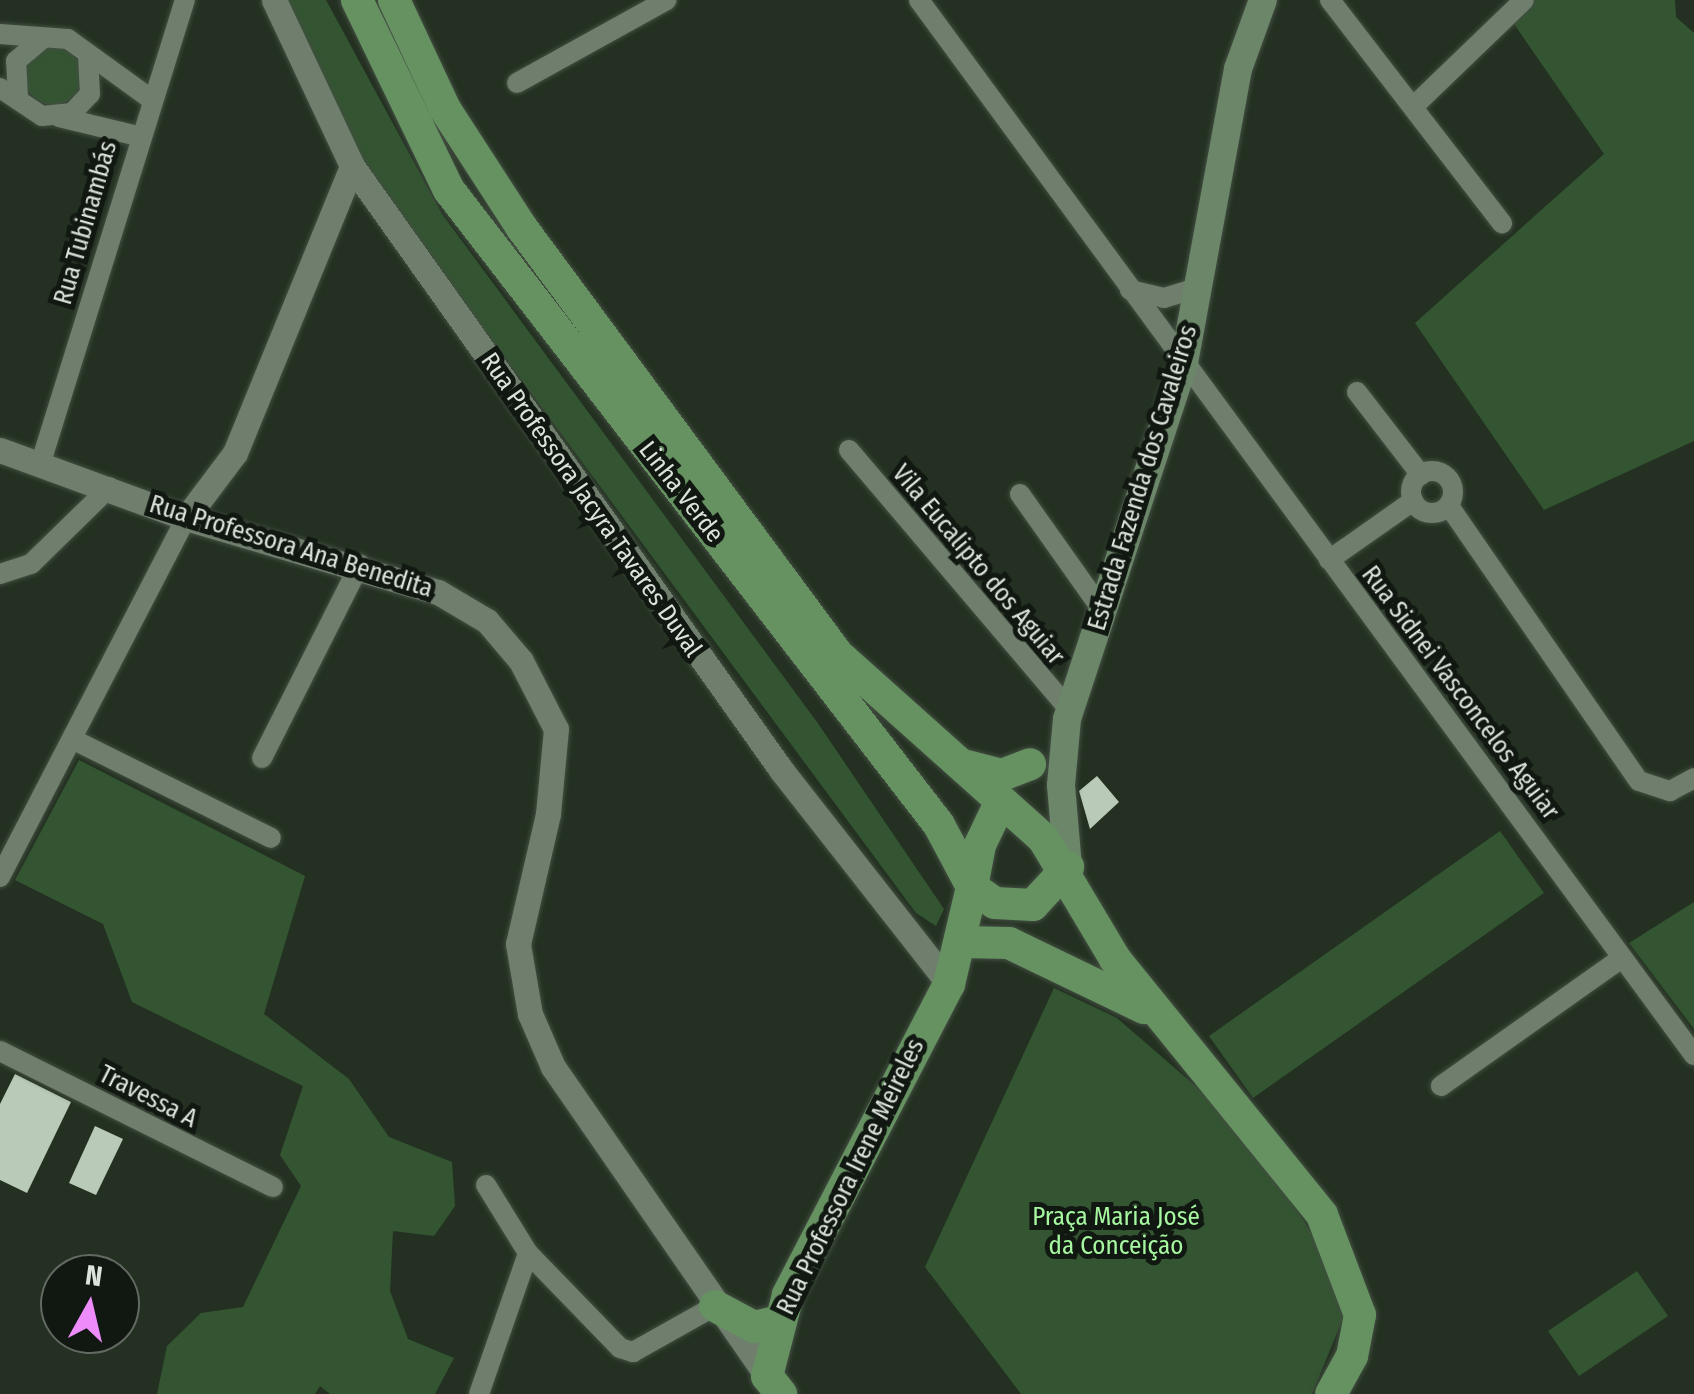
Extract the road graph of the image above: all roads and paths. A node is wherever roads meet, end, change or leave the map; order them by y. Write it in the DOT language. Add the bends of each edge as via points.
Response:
graph roads {
  1 [pos="185,0"];
  2 [pos="274,0"];
  3 [pos="357,0"];
  4 [pos="394,0"];
  5 [pos="666,0"];
  6 [pos="919,0"];
  7 [pos="1263,0"];
  8 [pos="1330,0"];
  9 [pos="1524,0"];
  10 [pos="0,34"];
  11 [pos="43,38"];
  12 [pos="88,55"];
  13 [pos="517,83"];
  14 [pos="9,92"];
  15 [pos="151,98"];
  16 [pos="1415,105"];
  17 [pos="59,117"];
  18 [pos="138,136"];
  19 [pos="352,166"];
  20 [pos="1502,223"];
  21 [pos="1199,286"];
  22 [pos="1130,290"];
  23 [pos="1184,363"];
  24 [pos="1357,392"];
  25 [pos="0,450"];
  26 [pos="848,450"];
  27 [pos="41,462"];
  28 [pos="1421,475"];
  29 [pos="110,487"];
  30 [pos="1020,494"];
  31 [pos="1413,501"];
  32 [pos="1449,506"];
  33 [pos="186,518"];
  34 [pos="1329,560"];
  35 [pos="360,564"];
  36 [pos="0,574"];
  37 [pos="1102,610"];
  38 [pos="1068,716"];
  39 [pos="72,739"];
  40 [pos="932,746"];
  41 [pos="262,758"];
  42 [pos="1030,764"];
  43 [pos="1694,778"];
  44 [pos="1000,802"];
  45 [pos="270,838"];
  46 [pos="1068,867"];
  47 [pos="0,878"];
  48 [pos="972,887"];
  49 [pos="962,942"];
  50 [pos="1622,958"];
  51 [pos="949,984"];
  52 [pos="1168,1025"];
  53 [pos="0,1050"];
  54 [pos="1694,1055"];
  55 [pos="1441,1086"];
  56 [pos="486,1184"];
  57 [pos="273,1187"];
  58 [pos="528,1253"];
  59 [pos="715,1306"];
  60 [pos="780,1320"];
  61 [pos="774,1385"];
  62 [pos="479,1394"];
  63 [pos="1330,1394"];
  1 -- 15 [label="street, Rua Tubinambás"];
  2 -- 19 [label="street, Rua Professora Jacyra Tavares Duval"];
  3 -- 48 [label="highway, Linha Verde" via="424,149 474,226 939,825"];
  4 -- 40 [label="highway, Linha Verde" via="445,109 522,228 838,655"];
  5 -- 13 [label="street"];
  6 -- 22 [label="street, Rua Sidnei Vasconcelos Aguiar"];
  7 -- 21 [label="main road, Estrada Fazenda dos Cavaleiros" via="1238,70"];
  8 -- 16 [label="street"];
  9 -- 16 [label="street"];
  10 -- 11 [label="street"];
  11 -- 12 [label="street" via="68,39"];
  11 -- 14 [label="street" via="16,61"];
  12 -- 15 [label="street"];
  12 -- 17 [label="street" via="90,94"];
  14 -- 17 [label="street" via="32,112"];
  15 -- 18 [label="street, Rua Tubinambás"];
  16 -- 20 [label="street"];
  17 -- 18 [label="street"];
  18 -- 27 [label="street, Rua Tubinambás"];
  19 -- 33 [label="street" via="234,453"];
  19 -- 51 [label="street, Rua Professora Jacyra Tavares Duval" via="782,772"];
  21 -- 22 [label="street" via="1164,298"];
  21 -- 23 [label="main road, Estrada Fazenda dos Cavaleiros"];
  22 -- 23 [label="street, Rua Sidnei Vasconcelos Aguiar"];
  23 -- 34 [label="street, Rua Sidnei Vasconcelos Aguiar"];
  23 -- 37 [label="main road, Estrada Fazenda dos Cavaleiros"];
  24 -- 28 [label="street"];
  25 -- 27 [label="street, Rua Professora Ana Benedita"];
  26 -- 38 [label="street, Vila Eucalipto dos Aguiar"];
  27 -- 29 [label="street, Rua Professora Ana Benedita"];
  28 -- 31 [label="street"];
  28 -- 32 [label="street" via="1444,475 1452,484"];
  29 -- 33 [label="street, Rua Professora Ana Benedita"];
  29 -- 36 [label="street" via="31,564"];
  30 -- 37 [label="street"];
  31 -- 32 [label="street" via="1430,513"];
  31 -- 34 [label="street"];
  32 -- 43 [label="street" via="1639,781 1670,792"];
  33 -- 35 [label="street, Rua Professora Ana Benedita"];
  33 -- 39 [label="street"];
  34 -- 50 [label="street, Rua Sidnei Vasconcelos Aguiar"];
  35 -- 41 [label="street"];
  35 -- 59 [label="street, Rua Professora Ana Benedita" via="477,614 545,697 556,762 518,944 530,1014 553,1068"];
  37 -- 38 [label="main road, Estrada Fazenda dos Cavaleiros"];
  38 -- 42 [label="main road, Estrada Fazenda dos Cavaleiros"];
  38 -- 46 [label="main road, Estrada Fazenda dos Cavaleiros"];
  39 -- 45 [label="street"];
  39 -- 47 [label="street"];
  40 -- 42 [label="highway" via="991,774"];
  40 -- 44 [label="highway, Linha Verde"];
  42 -- 44 [label="main road, Estrada Fazenda dos Cavaleiros"];
  44 -- 46 [label="highway, Linha Verde"];
  44 -- 48 [label="highway" via="980,844"];
  46 -- 48 [label="highway" via="1033,904 995,902"];
  46 -- 52 [label="highway, Linha Verde" via="1115,959"];
  48 -- 49 [label="highway"];
  49 -- 51 [label="highway"];
  49 -- 52 [label="highway" via="1009,942 1108,986"];
  50 -- 54 [label="street, Rua Sidnei Vasconcelos Aguiar"];
  50 -- 55 [label="street"];
  51 -- 60 [label="highway, Rua Professora Irene Meireles"];
  52 -- 63 [label="highway" via="1279,1154 1347,1268 1359,1336"];
  53 -- 57 [label="street, Travessa A"];
  56 -- 58 [label="street"];
  58 -- 59 [label="street" via="633,1352"];
  58 -- 62 [label="street"];
  59 -- 60 [label="highway" via="754,1327"];
  59 -- 61 [label="street, Rua Professora Ana Benedita"];
  60 -- 61 [label="highway, Rua Professora Irene Meireles"];
}
